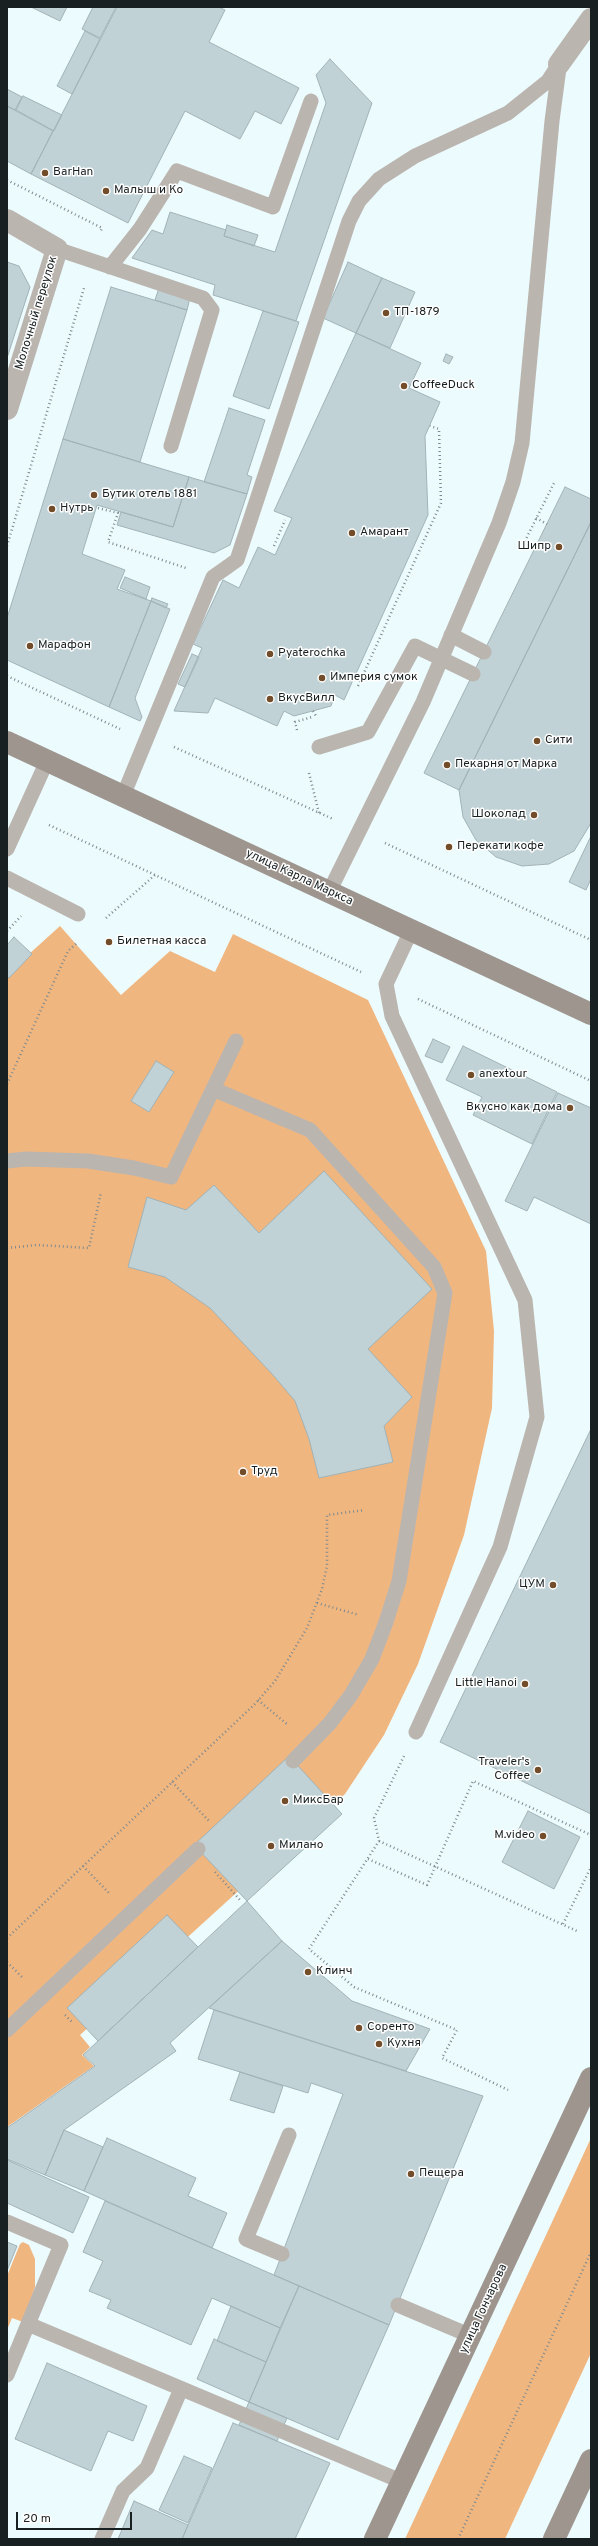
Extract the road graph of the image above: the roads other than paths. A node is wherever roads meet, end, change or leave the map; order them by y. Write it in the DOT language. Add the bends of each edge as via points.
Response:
graph roads {
  1 [pos="591,19"];
  2 [pos="559,64"];
  3 [pos="311,101"];
  4 [pos="7,220"];
  5 [pos="57,249"];
  6 [pos="110,267"];
  7 [pos="7,409"];
  8 [pos="171,446"];
  9 [pos="451,635"];
  10 [pos="484,652"];
  11 [pos="441,659"];
  12 [pos="473,674"];
  13 [pos="7,742"];
  14 [pos="319,747"];
  15 [pos="47,761"];
  16 [pos="123,796"];
  17 [pos="7,849"];
  18 [pos="7,878"];
  19 [pos="329,892"];
  20 [pos="78,914"];
  21 [pos="412,930"];
  22 [pos="591,1014"];
  23 [pos="236,1041"];
  24 [pos="213,1089"];
  25 [pos="7,1161"];
  26 [pos="416,1732"];
  27 [pos="293,1761"];
  28 [pos="198,1849"];
  29 [pos="7,2030"];
  30 [pos="591,2078"];
  31 [pos="289,2135"];
  32 [pos="7,2222"];
  33 [pos="282,2254"];
  34 [pos="398,2305"];
  35 [pos="28,2324"];
  36 [pos="471,2336"];
  37 [pos="7,2375"];
  38 [pos="181,2389"];
  39 [pos="591,2460"];
  40 [pos="403,2482"];
  41 [pos="102,2539"];
  42 [pos="375,2539"];
  43 [pos="554,2539"];
  1 -- 2 [label="street"];
  2 -- 9 [label="lane" via="522,443 513,482 499,523"];
  2 -- 16 [label="lane" via="548,81 508,113 415,156 379,179 359,201 349,221 237,560 213,577"];
  3 -- 6 [label="lane" via="273,207 177,171 140,229"];
  4 -- 5 [label="street, Молочный переулок"];
  5 -- 6 [label="lane"];
  5 -- 7 [label="street, Молочный переулок"];
  6 -- 8 [label="lane" via="203,298 212,310"];
  9 -- 10 [label="lane"];
  9 -- 11 [label="lane"];
  11 -- 12 [label="lane"];
  11 -- 14 [label="lane" via="415,646 368,732"];
  11 -- 19 [label="lane"];
  13 -- 15 [label="main road, улица Карла Маркса"];
  15 -- 16 [label="main road, улица Карла Маркса"];
  15 -- 17 [label="lane"];
  16 -- 19 [label="main road, улица Карла Маркса"];
  18 -- 20 [label="lane"];
  19 -- 21 [label="main road, улица Карла Маркса"];
  21 -- 22 [label="main road, улица Карла Маркса"];
  21 -- 26 [label="lane" via="386,984 392,1016 525,1300 536,1417 500,1547"];
  23 -- 24 [label="lane"];
  24 -- 25 [label="lane" via="171,1178 88,1161"];
  24 -- 27 [label="lane" via="310,1130 434,1267 445,1293 399,1581 388,1615 372,1659 351,1695 311,1744"];
  28 -- 29 [label="lane"];
  30 -- 36 [label="main road, улица Гончарова"];
  31 -- 33 [label="lane" via="246,2239"];
  32 -- 35 [label="lane" via="61,2245"];
  34 -- 36 [label="lane"];
  35 -- 37 [label="lane"];
  35 -- 38 [label="lane"];
  36 -- 40 [label="main road, улица Гончарова"];
  38 -- 40 [label="lane"];
  38 -- 41 [label="lane" via="147,2468 123,2491"];
  39 -- 43 [label="main road"];
  40 -- 42 [label="main road, улица Гончарова"];
}
